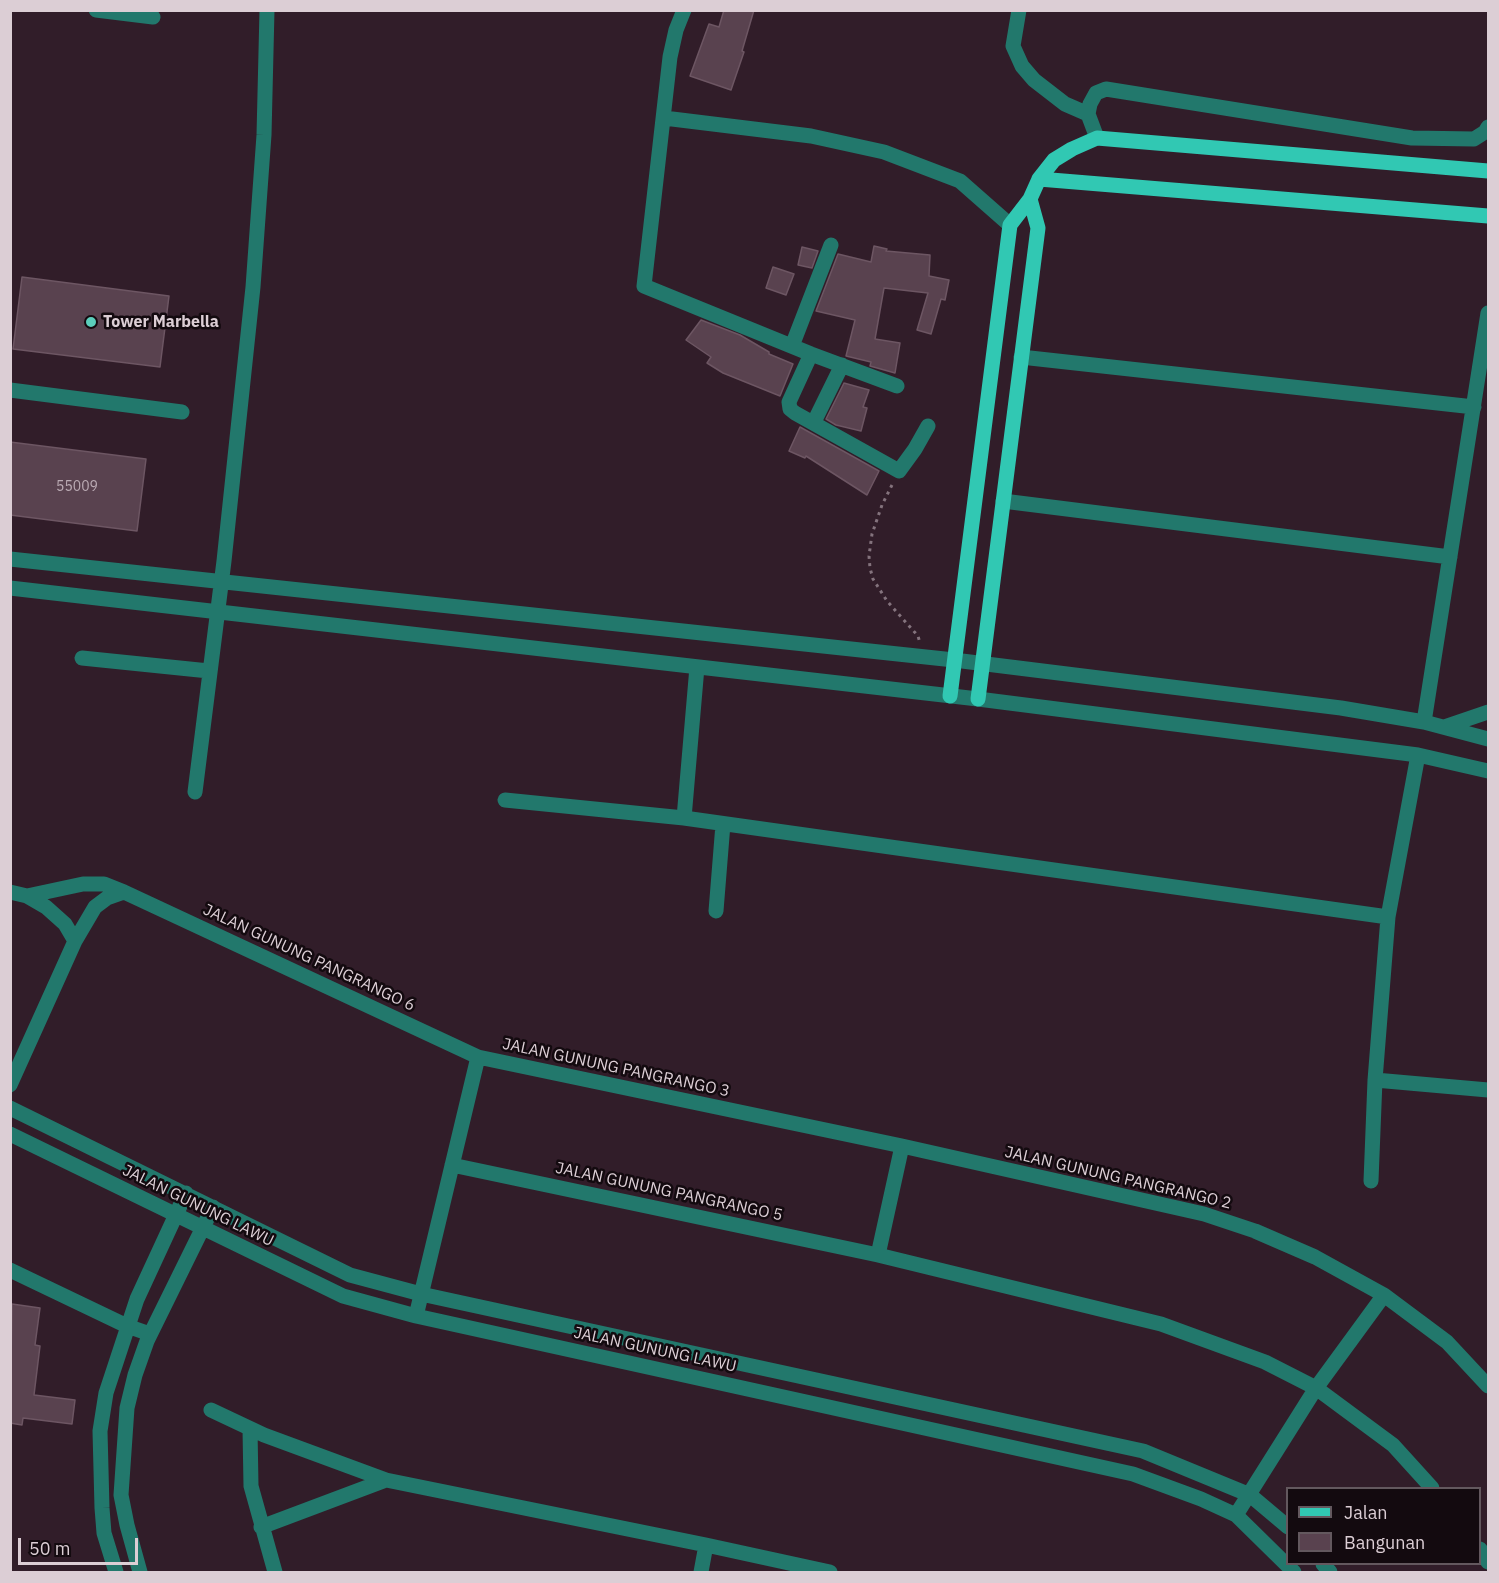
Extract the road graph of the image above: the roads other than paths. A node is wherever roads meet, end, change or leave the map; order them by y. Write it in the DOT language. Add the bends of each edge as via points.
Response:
graph roads {
  1 [pos="96,10"];
  2 [pos="267,10"];
  3 [pos="684,10"];
  4 [pos="1019,10"];
  5 [pos="153,17"];
  6 [pos="1088,114"];
  7 [pos="664,118"];
  8 [pos="1488,127"];
  9 [pos="1097,138"];
  10 [pos="1488,171"];
  11 [pos="1039,179"];
  12 [pos="1030,199"];
  13 [pos="1488,216"];
  14 [pos="1010,225"];
  15 [pos="831,245"];
  16 [pos="1488,313"];
  17 [pos="792,346"];
  18 [pos="811,354"];
  19 [pos="1021,357"];
  20 [pos="842,365"];
  21 [pos="897,386"];
  22 [pos="10,390"];
  23 [pos="1474,407"];
  24 [pos="182,412"];
  25 [pos="814,422"];
  26 [pos="928,426"];
  27 [pos="1003,501"];
  28 [pos="1450,557"];
  29 [pos="10,559"];
  30 [pos="222,582"];
  31 [pos="10,588"];
  32 [pos="216,613"];
  33 [pos="82,658"];
  34 [pos="954,660"];
  35 [pos="982,664"];
  36 [pos="698,667"];
  37 [pos="209,671"];
  38 [pos="950,696"];
  39 [pos="978,699"];
  40 [pos="1488,712"];
  41 [pos="1424,722"];
  42 [pos="1444,727"];
  43 [pos="1488,739"];
  44 [pos="1418,755"];
  45 [pos="1488,771"];
  46 [pos="195,792"];
  47 [pos="505,800"];
  48 [pos="684,818"];
  49 [pos="723,824"];
  50 [pos="10,892"];
  51 [pos="124,892"];
  52 [pos="27,896"];
  53 [pos="716,911"];
  54 [pos="1388,917"];
  55 [pos="75,941"];
  56 [pos="478,1057"];
  57 [pos="1375,1080"];
  58 [pos="10,1086"];
  59 [pos="1488,1090"];
  60 [pos="10,1108"];
  61 [pos="10,1134"];
  62 [pos="902,1146"];
  63 [pos="452,1165"];
  64 [pos="1371,1181"];
  65 [pos="186,1193"];
  66 [pos="213,1207"];
  67 [pos="176,1216"];
  68 [pos="203,1229"];
  69 [pos="878,1255"];
  70 [pos="10,1270"];
  71 [pos="421,1294"];
  72 [pos="1384,1295"];
  73 [pos="416,1316"];
  74 [pos="127,1326"];
  75 [pos="150,1334"];
  76 [pos="1488,1386"];
  77 [pos="1316,1388"];
  78 [pos="211,1410"];
  79 [pos="250,1429"];
  80 [pos="101,1455"];
  81 [pos="123,1457"];
  82 [pos="386,1480"];
  83 [pos="1431,1487"];
  84 [pos="1250,1495"];
  85 [pos="1236,1515"];
  86 [pos="1286,1526"];
  87 [pos="261,1527"];
  88 [pos="706,1545"];
  89 [pos="1286,1564"];
  90 [pos="116,1572"];
  91 [pos="140,1572"];
  92 [pos="275,1572"];
  93 [pos="701,1572"];
  94 [pos="830,1572"];
  1 -- 5 [label="street"];
  2 -- 30 [label="street" via="259,222"];
  3 -- 7 [label="street" via="670,57"];
  4 -- 6 [label="street" via="1013,46 1022,66 1065,104"];
  6 -- 8 [label="street" via="1096,93 1106,90 1412,138 1474,139"];
  6 -- 9 [label="street"];
  7 -- 14 [label="street" via="812,136 884,152 960,181"];
  7 -- 17 [label="street" via="644,286"];
  9 -- 10 [label="main road"];
  9 -- 11 [label="main road" via="1054,160"];
  11 -- 12 [label="main road"];
  11 -- 13 [label="main road"];
  12 -- 14 [label="main road"];
  12 -- 19 [label="main road" via="1038,228"];
  14 -- 34 [label="main road"];
  15 -- 17 [label="street"];
  16 -- 23 [label="street"];
  17 -- 18 [label="street"];
  18 -- 20 [label="street"];
  18 -- 25 [label="street" via="789,402 790,409"];
  19 -- 23 [label="street"];
  19 -- 27 [label="main road"];
  20 -- 21 [label="street"];
  20 -- 25 [label="street"];
  22 -- 24 [label="street"];
  23 -- 28 [label="street"];
  25 -- 26 [label="street" via="898,471"];
  27 -- 28 [label="street"];
  27 -- 35 [label="main road"];
  28 -- 41 [label="street"];
  29 -- 30 [label="street"];
  30 -- 32 [label="street"];
  30 -- 34 [label="street"];
  31 -- 32 [label="street"];
  32 -- 36 [label="street"];
  32 -- 37 [label="street"];
  33 -- 37 [label="street"];
  34 -- 35 [label="street"];
  34 -- 38 [label="main road"];
  35 -- 39 [label="main road"];
  35 -- 41 [label="street" via="1341,708"];
  36 -- 38 [label="street"];
  36 -- 48 [label="street"];
  37 -- 46 [label="street"];
  38 -- 39 [label="street"];
  39 -- 44 [label="street"];
  40 -- 42 [label="street"];
  41 -- 42 [label="street"];
  42 -- 43 [label="street"];
  44 -- 45 [label="street"];
  44 -- 54 [label="street"];
  47 -- 48 [label="street"];
  48 -- 49 [label="street"];
  49 -- 53 [label="street"];
  49 -- 54 [label="street"];
  50 -- 52 [label="street"];
  51 -- 52 [label="street, JALAN GUNUNG PANGRANGO 6" via="104,884 83,884"];
  51 -- 55 [label="street" via="95,907"];
  51 -- 56 [label="street, JALAN GUNUNG PANGRANGO 6"];
  52 -- 55 [label="street" via="60,918"];
  54 -- 57 [label="street"];
  55 -- 58 [label="street"];
  56 -- 62 [label="street, JALAN GUNUNG PANGRANGO 3"];
  56 -- 63 [label="street, JALAN GUNUNG PANGRANGO 3"];
  57 -- 59 [label="street"];
  57 -- 64 [label="street"];
  60 -- 65 [label="street, JALAN GUNUNG LAWU"];
  61 -- 67 [label="street, JALAN GUNUNG LAWU"];
  62 -- 69 [label="street"];
  62 -- 72 [label="street, JALAN GUNUNG PANGRANGO 2" via="1204,1214 1315,1257"];
  63 -- 69 [label="street, JALAN GUNUNG PANGRANGO 5"];
  63 -- 71 [label="street, JALAN GUNUNG PANGRANGO 3"];
  65 -- 66 [label="street, JALAN GUNUNG LAWU"];
  65 -- 67 [label="street"];
  66 -- 68 [label="street"];
  66 -- 71 [label="street, JALAN GUNUNG LAWU" via="350,1275"];
  67 -- 68 [label="street, JALAN GUNUNG LAWU"];
  67 -- 74 [label="street"];
  68 -- 73 [label="street, JALAN GUNUNG LAWU" via="343,1296"];
  68 -- 75 [label="street"];
  69 -- 77 [label="street" via="1161,1324 1265,1362"];
  70 -- 74 [label="street"];
  71 -- 73 [label="street, JALAN GUNUNG PANGRANGO 3"];
  71 -- 84 [label="street, JALAN GUNUNG LAWU" via="1143,1451"];
  72 -- 76 [label="street, JALAN GUNUNG PANGRANGO 2" via="1447,1342"];
  72 -- 77 [label="street"];
  73 -- 85 [label="street, JALAN GUNUNG LAWU" via="1133,1474"];
  74 -- 75 [label="street"];
  74 -- 80 [label="street" via="106,1393"];
  75 -- 81 [label="street" via="127,1408"];
  77 -- 83 [label="street" via="1392,1445"];
  77 -- 84 [label="street"];
  78 -- 79 [label="street"];
  79 -- 82 [label="street"];
  79 -- 87 [label="street" via="251,1486"];
  80 -- 81 [label="street"];
  80 -- 90 [label="street" via="104,1533"];
  81 -- 91 [label="street" via="121,1495"];
  82 -- 87 [label="street"];
  82 -- 88 [label="street"];
  84 -- 85 [label="street"];
  84 -- 86 [label="street, JALAN GUNUNG LAWU"];
  85 -- 89 [label="street, JALAN GUNUNG LAWU"];
  87 -- 92 [label="street"];
  88 -- 93 [label="street"];
  88 -- 94 [label="street"];
}
